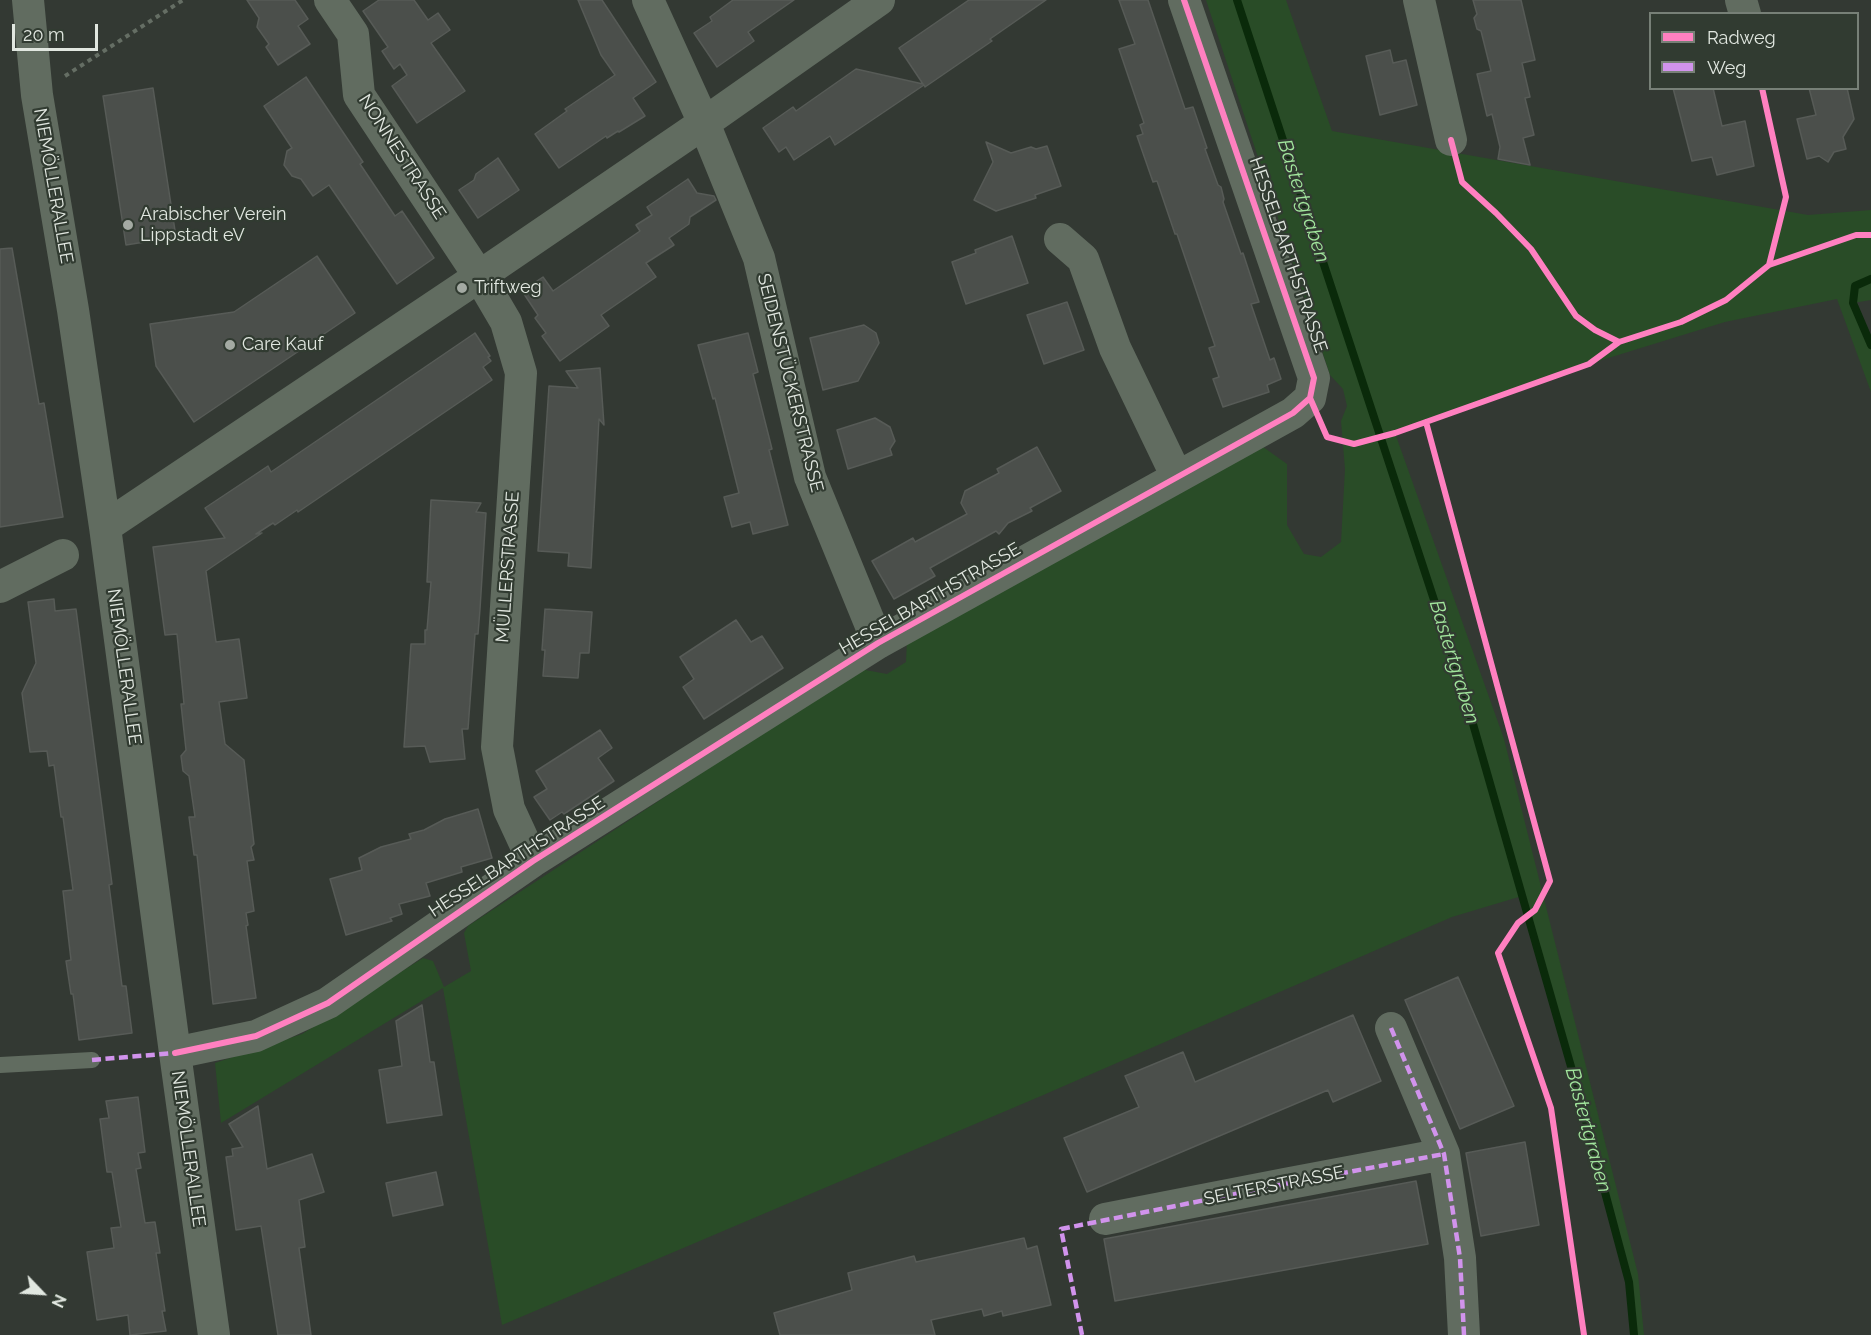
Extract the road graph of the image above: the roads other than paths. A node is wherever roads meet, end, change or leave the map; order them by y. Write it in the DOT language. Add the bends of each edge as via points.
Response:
graph roads {
  1 [pos="28,0"];
  2 [pos="330,0"];
  3 [pos="648,0"];
  4 [pos="879,0"];
  5 [pos="1184,0"];
  6 [pos="1419,0"];
  7 [pos="704,123"];
  8 [pos="1451,140"];
  9 [pos="1060,238"];
  10 [pos="479,276"];
  11 [pos="1177,477"];
  12 [pos="105,527"];
  13 [pos="63,555"];
  14 [pos="0,587"];
  15 [pos="878,643"];
  16 [pos="533,861"];
  17 [pos="1391,1028"];
  18 [pos="175,1053"];
  19 [pos="92,1060"];
  20 [pos="0,1065"];
  21 [pos="1444,1154"];
  22 [pos="1105,1219"];
  23 [pos="214,1335"];
  24 [pos="1464,1335"];
  1 -- 12 [label="street, NIEMÖLLERALLEE" via="37,95 74,310"];
  2 -- 10 [label="street, NONNESTRASSE" via="353,34 359,95"];
  3 -- 7 [label="street, SEIDENSTÜCKERSTRASSE"];
  4 -- 7 [label="street"];
  5 -- 11 [label="street, HESSELBARTHSTRASSE" via="1314,378 1310,398 1293,413"];
  6 -- 8 [label="street"];
  7 -- 10 [label="street"];
  7 -- 15 [label="street, SEIDENSTÜCKERSTRASSE" via="759,258 810,477"];
  9 -- 11 [label="street" via="1083,259 1115,348"];
  10 -- 12 [label="street"];
  10 -- 16 [label="street, MÜLLERSTRASSE" via="506,322 521,373 497,747 509,809"];
  11 -- 15 [label="street, HESSELBARTHSTRASSE"];
  12 -- 18 [label="street, NIEMÖLLERALLEE"];
  13 -- 14 [label="street"];
  15 -- 16 [label="street, HESSELBARTHSTRASSE"];
  16 -- 18 [label="street, HESSELBARTHSTRASSE" via="328,1003 256,1036"];
  17 -- 21 [label="street"];
  18 -- 23 [label="street, NIEMÖLLERALLEE"];
  19 -- 20 [label="lane"];
  21 -- 22 [label="street, SELTERSTRASSE"];
  21 -- 24 [label="street" via="1460,1258"];
}
